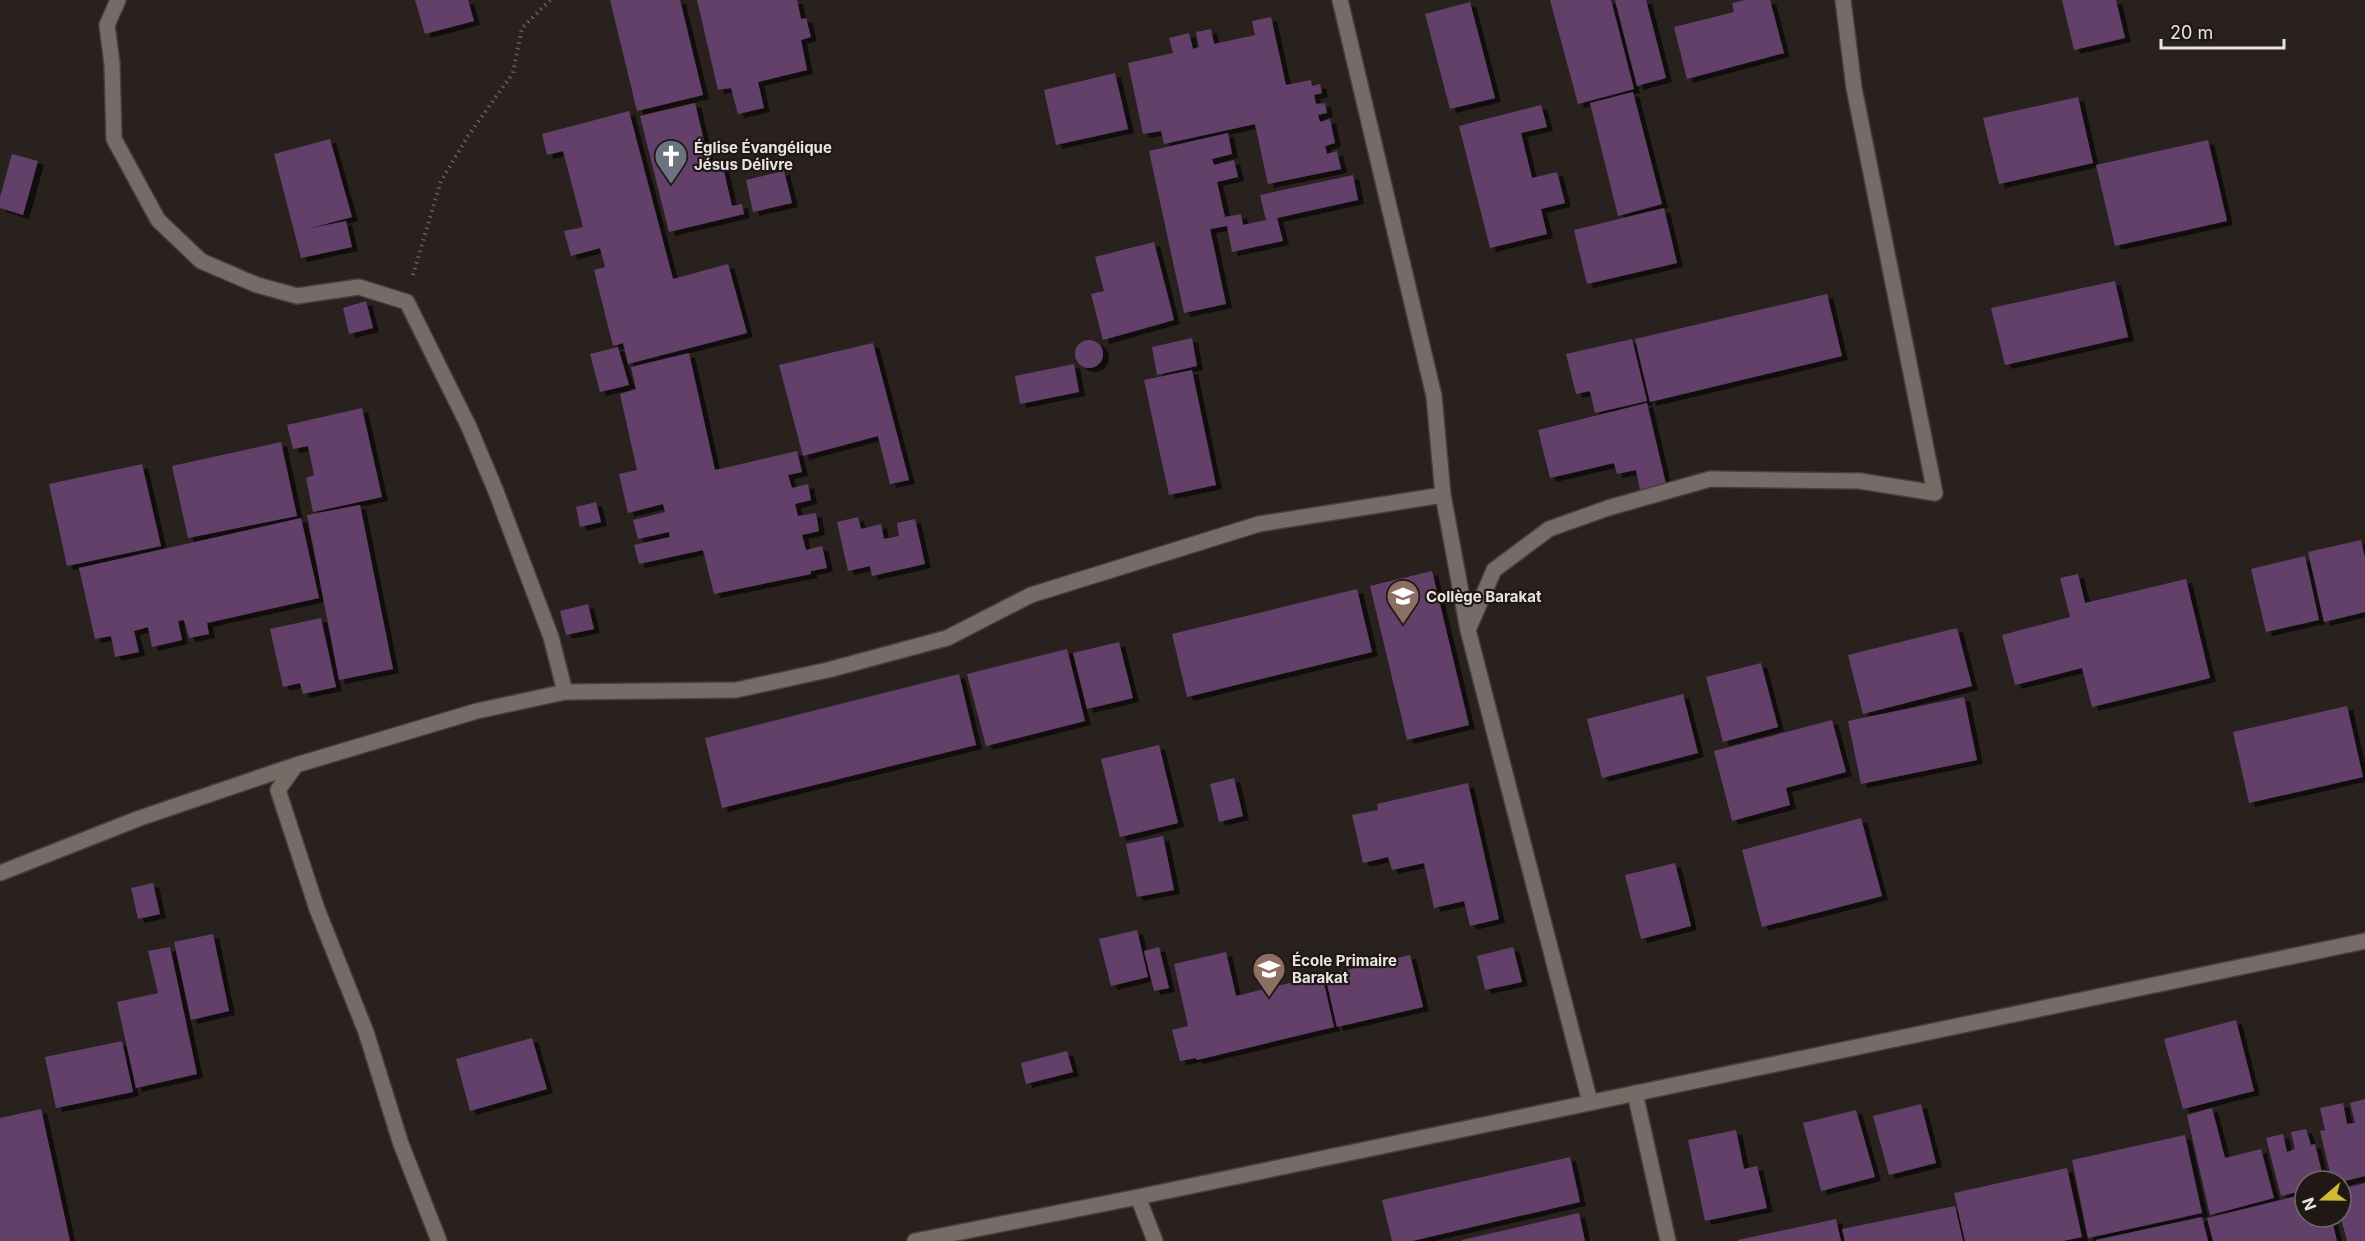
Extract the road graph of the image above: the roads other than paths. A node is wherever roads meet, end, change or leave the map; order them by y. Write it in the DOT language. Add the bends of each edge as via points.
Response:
graph roads {
  1 [pos="118,0"];
  2 [pos="1340,0"];
  3 [pos="1843,0"];
  4 [pos="1443,495"];
  5 [pos="1468,630"];
  6 [pos="565,692"];
  7 [pos="296,765"];
  8 [pos="0,873"];
  9 [pos="2365,941"];
  10 [pos="1635,1093"];
  11 [pos="1590,1102"];
  12 [pos="1138,1197"];
  13 [pos="439,1241"];
  14 [pos="915,1241"];
  15 [pos="1155,1241"];
  16 [pos="1668,1241"];
  1 -- 6 [label="street" via="107,25 114,139 158,220 201,261 257,285 297,296 359,287 407,302 495,489 551,637"];
  2 -- 4 [label="street" via="1434,396"];
  3 -- 5 [label="street" via="1854,88 1935,493 1860,481 1710,479 1608,508 1549,529 1494,570"];
  4 -- 5 [label="street"];
  4 -- 6 [label="street" via="1259,524 1031,595 947,638 828,670 736,690"];
  5 -- 11 [label="street"];
  6 -- 7 [label="street" via="477,711"];
  7 -- 8 [label="street" via="140,818"];
  7 -- 13 [label="street" via="279,790 317,909 366,1032 401,1144"];
  9 -- 10 [label="street"];
  10 -- 11 [label="street"];
  10 -- 16 [label="street"];
  11 -- 12 [label="street"];
  12 -- 14 [label="street"];
  12 -- 15 [label="street"];
}
